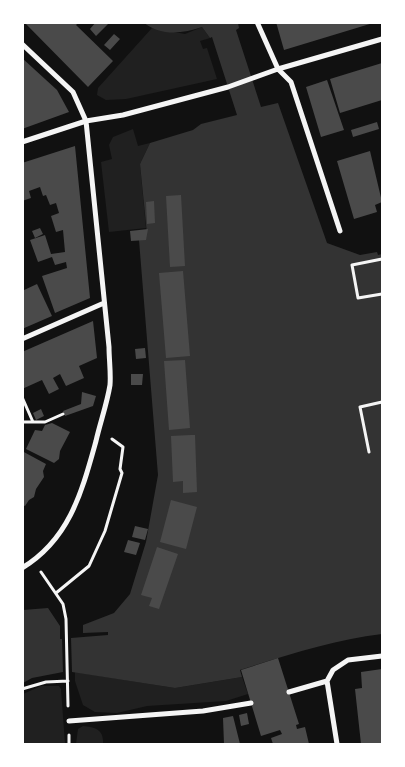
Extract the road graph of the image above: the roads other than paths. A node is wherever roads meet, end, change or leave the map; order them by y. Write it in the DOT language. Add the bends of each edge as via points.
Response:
graph roads {
  1 [pos="257,22"];
  2 [pos="382,39"];
  3 [pos="22,44"];
  4 [pos="278,69"];
  5 [pos="86,122"];
  6 [pos="22,142"];
  7 [pos="340,231"];
  8 [pos="104,303"];
  9 [pos="22,339"];
  10 [pos="22,568"];
  11 [pos="382,656"];
  12 [pos="327,681"];
  13 [pos="289,692"];
  14 [pos="251,703"];
  15 [pos="69,721"];
  16 [pos="337,744"];
  1 -- 4 [label="street"];
  2 -- 4 [label="street"];
  3 -- 5 [label="street" via="73,92"];
  4 -- 5 [label="street" via="123,115"];
  4 -- 7 [label="street" via="291,82"];
  5 -- 6 [label="street"];
  5 -- 8 [label="street"];
  8 -- 9 [label="street"];
  8 -- 10 [label="street" via="110,384 73,514 55,539"];
  11 -- 12 [label="street" via="348,660 333,670"];
  12 -- 13 [label="street"];
  12 -- 16 [label="street"];
  14 -- 15 [label="street" via="202,711"];
}
